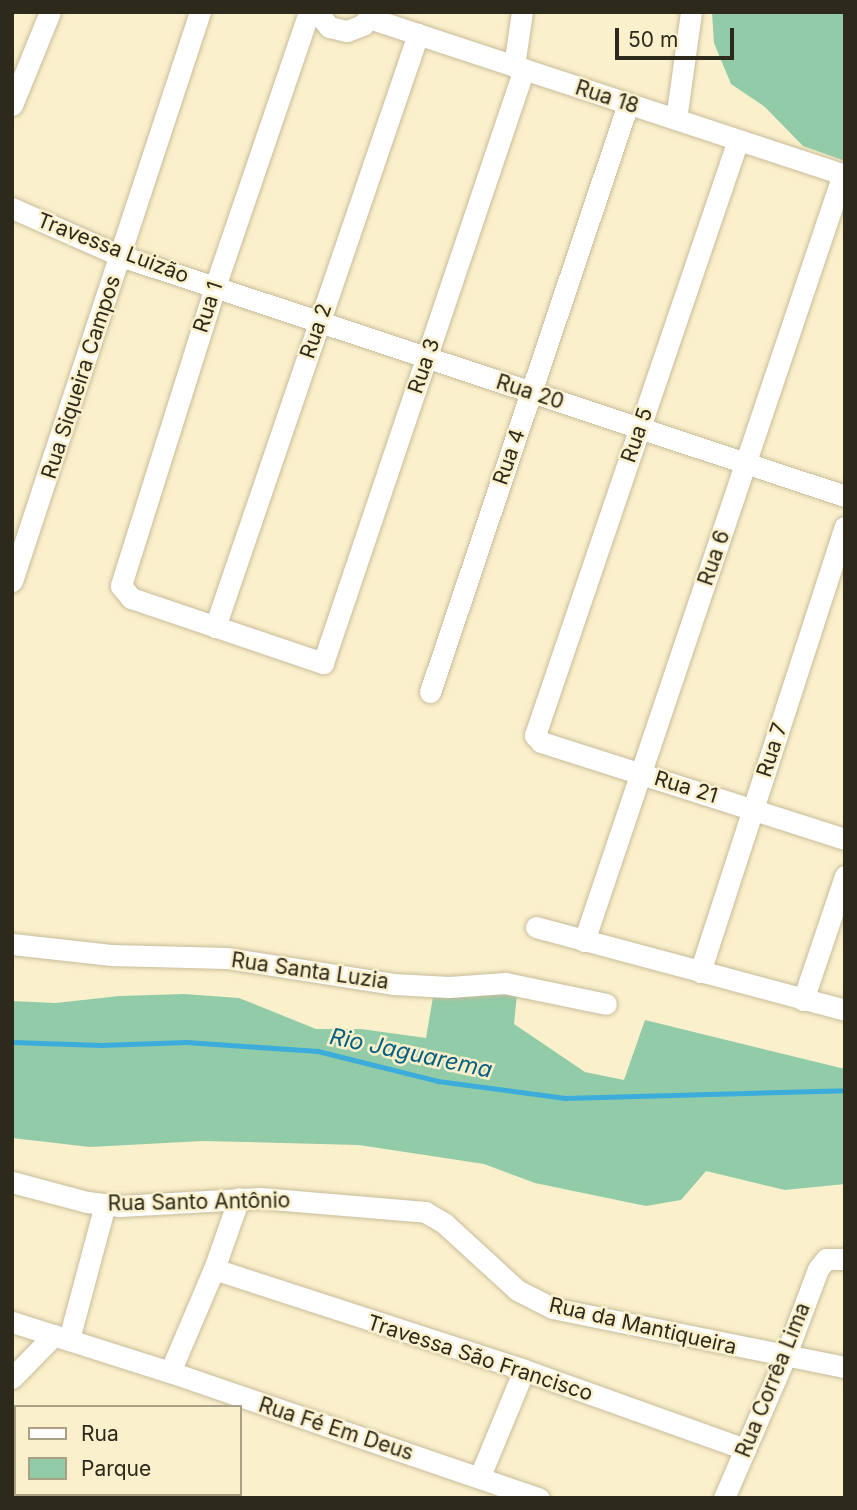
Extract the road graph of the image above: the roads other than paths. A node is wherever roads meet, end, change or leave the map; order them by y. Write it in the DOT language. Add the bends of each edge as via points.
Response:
graph roads {
  1 [pos="50,12"];
  2 [pos="200,12"];
  3 [pos="309,12"];
  4 [pos="522,12"];
  5 [pos="691,12"];
  6 [pos="371,15"];
  7 [pos="323,20"];
  8 [pos="418,34"];
  9 [pos="299,38"];
  10 [pos="519,68"];
  11 [pos="628,103"];
  12 [pos="12,105"];
  13 [pos="676,119"];
  14 [pos="738,140"];
  15 [pos="844,174"];
  16 [pos="12,208"];
  17 [pos="121,256"];
  18 [pos="215,287"];
  19 [pos="319,322"];
  20 [pos="427,358"];
  21 [pos="531,392"];
  22 [pos="639,428"];
  23 [pos="745,463"];
  24 [pos="845,496"];
  25 [pos="845,527"];
  26 [pos="12,582"];
  27 [pos="215,627"];
  28 [pos="430,692"];
  29 [pos="536,730"];
  30 [pos="641,773"];
  31 [pos="753,807"];
  32 [pos="845,839"];
  33 [pos="845,876"];
  34 [pos="536,927"];
  35 [pos="584,941"];
  36 [pos="12,944"];
  37 [pos="700,972"];
  38 [pos="803,1000"];
  39 [pos="606,1004"];
  40 [pos="845,1010"];
  41 [pos="12,1182"];
  42 [pos="239,1198"];
  43 [pos="105,1205"];
  44 [pos="430,1214"];
  45 [pos="845,1259"];
  46 [pos="214,1269"];
  47 [pos="12,1322"];
  48 [pos="62,1337"];
  49 [pos="785,1357"];
  50 [pos="845,1367"];
  51 [pos="524,1370"];
  52 [pos="170,1371"];
  53 [pos="12,1378"];
  54 [pos="744,1449"];
  55 [pos="480,1476"];
  56 [pos="539,1498"];
  57 [pos="724,1498"];
  1 -- 12 [label="street"];
  2 -- 17 [label="street, Rua Siqueira Campos"];
  3 -- 9 [label="street, Rua 1"];
  4 -- 10 [label="street, Rua 3"];
  5 -- 13 [label="street"];
  6 -- 7 [label="street" via="347,31"];
  6 -- 8 [label="street, Rua 18"];
  7 -- 9 [label="street"];
  8 -- 10 [label="street, Rua 18"];
  8 -- 19 [label="street, Rua 2"];
  9 -- 18 [label="street, Rua 1"];
  10 -- 11 [label="street, Rua 18"];
  10 -- 20 [label="street, Rua 3"];
  11 -- 13 [label="street, Rua 18"];
  11 -- 21 [label="street, Rua 4"];
  13 -- 14 [label="street, Rua 18"];
  14 -- 15 [label="street, Rua 18"];
  14 -- 22 [label="street, Rua 5"];
  15 -- 23 [label="street, Rua 6"];
  16 -- 17 [label="street, Travessa Luizão"];
  17 -- 18 [label="street, Travessa Luizão"];
  17 -- 26 [label="street, Rua Siqueira Campos"];
  18 -- 19 [label="street, Rua 20"];
  18 -- 27 [label="street, Rua 1" via="122,577 123,592 131,598"];
  19 -- 20 [label="street, Rua 20"];
  19 -- 27 [label="street, Rua 2"];
  20 -- 21 [label="street, Rua 20"];
  20 -- 27 [label="street, Rua 3" via="323,663"];
  21 -- 22 [label="street, Rua 20"];
  21 -- 28 [label="street, Rua 4"];
  22 -- 23 [label="street, Rua 20"];
  22 -- 29 [label="street, Rua 5"];
  23 -- 24 [label="street, Rua 20"];
  23 -- 30 [label="street, Rua 6"];
  25 -- 31 [label="street, Rua 7"];
  29 -- 30 [label="street, Rua 21" via="541,743"];
  30 -- 31 [label="street, Rua 21"];
  30 -- 35 [label="street, Rua 6"];
  31 -- 32 [label="street, Rua 21"];
  31 -- 37 [label="street, Rua 7"];
  33 -- 38 [label="street"];
  34 -- 35 [label="street"];
  35 -- 37 [label="street"];
  36 -- 39 [label="street, Rua Santa Luzia" via="111,955 227,958 393,984 505,983"];
  37 -- 38 [label="street"];
  38 -- 40 [label="street"];
  41 -- 43 [label="street, Rua Santo Antônio"];
  42 -- 43 [label="street, Rua Santo Antônio"];
  42 -- 44 [label="street, Rua Santo Antônio" via="342,1203"];
  42 -- 46 [label="street"];
  43 -- 48 [label="street"];
  44 -- 49 [label="street, Rua da Mantiqueira" via="499,1276 525,1296 552,1308"];
  45 -- 49 [label="street, Rua Corrêa Lima" via="822,1262"];
  46 -- 51 [label="street, Travessa São Francisco"];
  46 -- 52 [label="street"];
  47 -- 48 [label="street, Rua Fé Em Deus"];
  48 -- 52 [label="street, Rua Fé Em Deus"];
  48 -- 53 [label="street"];
  49 -- 50 [label="street, Rua da Mantiqueira"];
  49 -- 54 [label="street, Rua Corrêa Lima"];
  51 -- 54 [label="street, Travessa São Francisco"];
  51 -- 55 [label="street"];
  52 -- 55 [label="street, Rua Fé Em Deus"];
  54 -- 57 [label="street, Rua Corrêa Lima"];
  55 -- 56 [label="street, Rua Fé Em Deus"];
}
